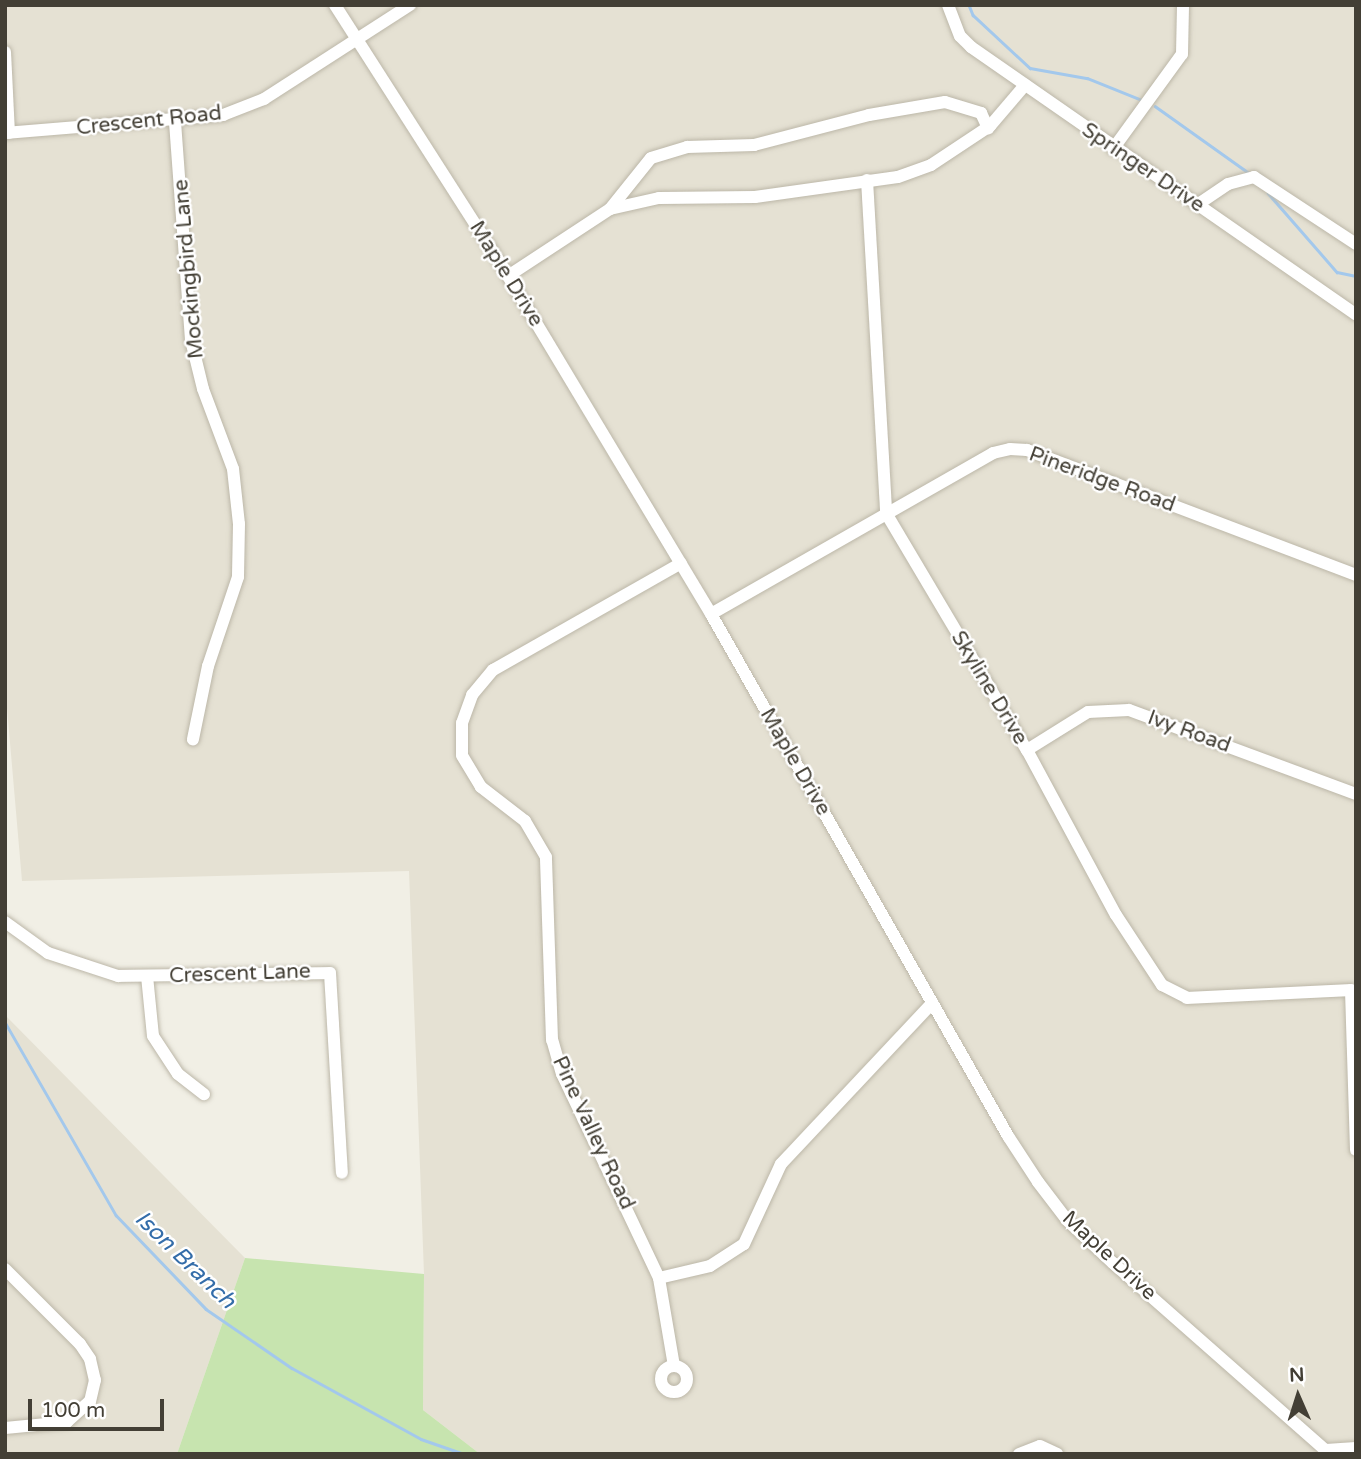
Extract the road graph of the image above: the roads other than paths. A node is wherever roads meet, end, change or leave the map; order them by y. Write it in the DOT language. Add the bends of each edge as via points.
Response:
graph roads {
  1 [pos="335,5"];
  2 [pos="410,5"];
  3 [pos="948,5"];
  4 [pos="1183,5"];
  5 [pos="357,40"];
  6 [pos="5,52"];
  7 [pos="1025,85"];
  8 [pos="175,122"];
  9 [pos="988,128"];
  10 [pos="7,133"];
  11 [pos="1113,149"];
  12 [pos="867,180"];
  13 [pos="1197,205"];
  14 [pos="610,209"];
  15 [pos="1356,244"];
  16 [pos="508,276"];
  17 [pos="1356,315"];
  18 [pos="886,513"];
  19 [pos="681,564"];
  20 [pos="1356,575"];
  21 [pos="711,614"];
  22 [pos="193,739"];
  23 [pos="1027,750"];
  24 [pos="1356,794"];
  25 [pos="5,922"];
  26 [pos="147,976"];
  27 [pos="1353,987"];
  28 [pos="932,1003"];
  29 [pos="204,1094"];
  30 [pos="1356,1150"];
  31 [pos="342,1173"];
  32 [pos="5,1269"];
  33 [pos="659,1278"];
  34 [pos="674,1366"];
  35 [pos="5,1428"];
  36 [pos="1356,1448"];
  37 [pos="1328,1452"];
  38 [pos="1019,1454"];
  39 [pos="1057,1454"];
  1 -- 5 [label="street, Maple Drive"];
  2 -- 5 [label="street, Crescent Road"];
  3 -- 7 [label="street, Springer Drive" via="960,36"];
  4 -- 11 [label="street" via="1182,54"];
  5 -- 8 [label="street, Crescent Road" via="264,99 223,115"];
  5 -- 16 [label="street, Maple Drive"];
  6 -- 10 [label="street"];
  7 -- 9 [label="street"];
  7 -- 11 [label="street, Springer Drive"];
  8 -- 10 [label="street, Crescent Road"];
  8 -- 22 [label="street, Mockingbird Lane" via="191,340 203,389 233,469 239,524 238,577 208,666"];
  9 -- 12 [label="street" via="931,165 898,177"];
  9 -- 14 [label="street" via="981,113 945,102 869,115 754,145 687,148 651,158"];
  11 -- 13 [label="street, Springer Drive"];
  12 -- 14 [label="street" via="755,197 659,198"];
  12 -- 18 [label="street, Skyline Drive"];
  13 -- 15 [label="street" via="1228,184 1254,177"];
  13 -- 17 [label="street, Springer Drive"];
  14 -- 16 [label="street"];
  16 -- 19 [label="street, Maple Drive"];
  18 -- 20 [label="street, Pineridge Road" via="993,453 1027,450"];
  18 -- 21 [label="street, Pineridge Road"];
  18 -- 23 [label="street, Skyline Drive"];
  19 -- 21 [label="street, Maple Drive"];
  19 -- 33 [label="street, Pine Valley Road" via="493,670 472,695 462,723 462,755 481,786 525,821 546,857 551,1032 556,1058"];
  21 -- 28 [label="street, Maple Drive"];
  23 -- 24 [label="street, Ivy Road" via="1088,712 1129,710"];
  23 -- 27 [label="street, Skyline Drive" via="1116,915 1162,985 1186,998"];
  25 -- 26 [label="street, Crescent Lane" via="60,958 118,976"];
  26 -- 29 [label="street" via="153,1036 178,1074"];
  26 -- 31 [label="street, Crescent Lane" via="330,973"];
  27 -- 30 [label="street"];
  28 -- 33 [label="street" via="780,1164 744,1244 710,1266"];
  28 -- 37 [label="street, Maple Drive" via="1008,1136 1067,1220"];
  32 -- 35 [label="street" via="80,1344 95,1380 90,1401 67,1422"];
  33 -- 34 [label="street, Pine Valley Road"];
  36 -- 37 [label="street"];
  38 -- 39 [label="street" via="1040,1446"];
}
